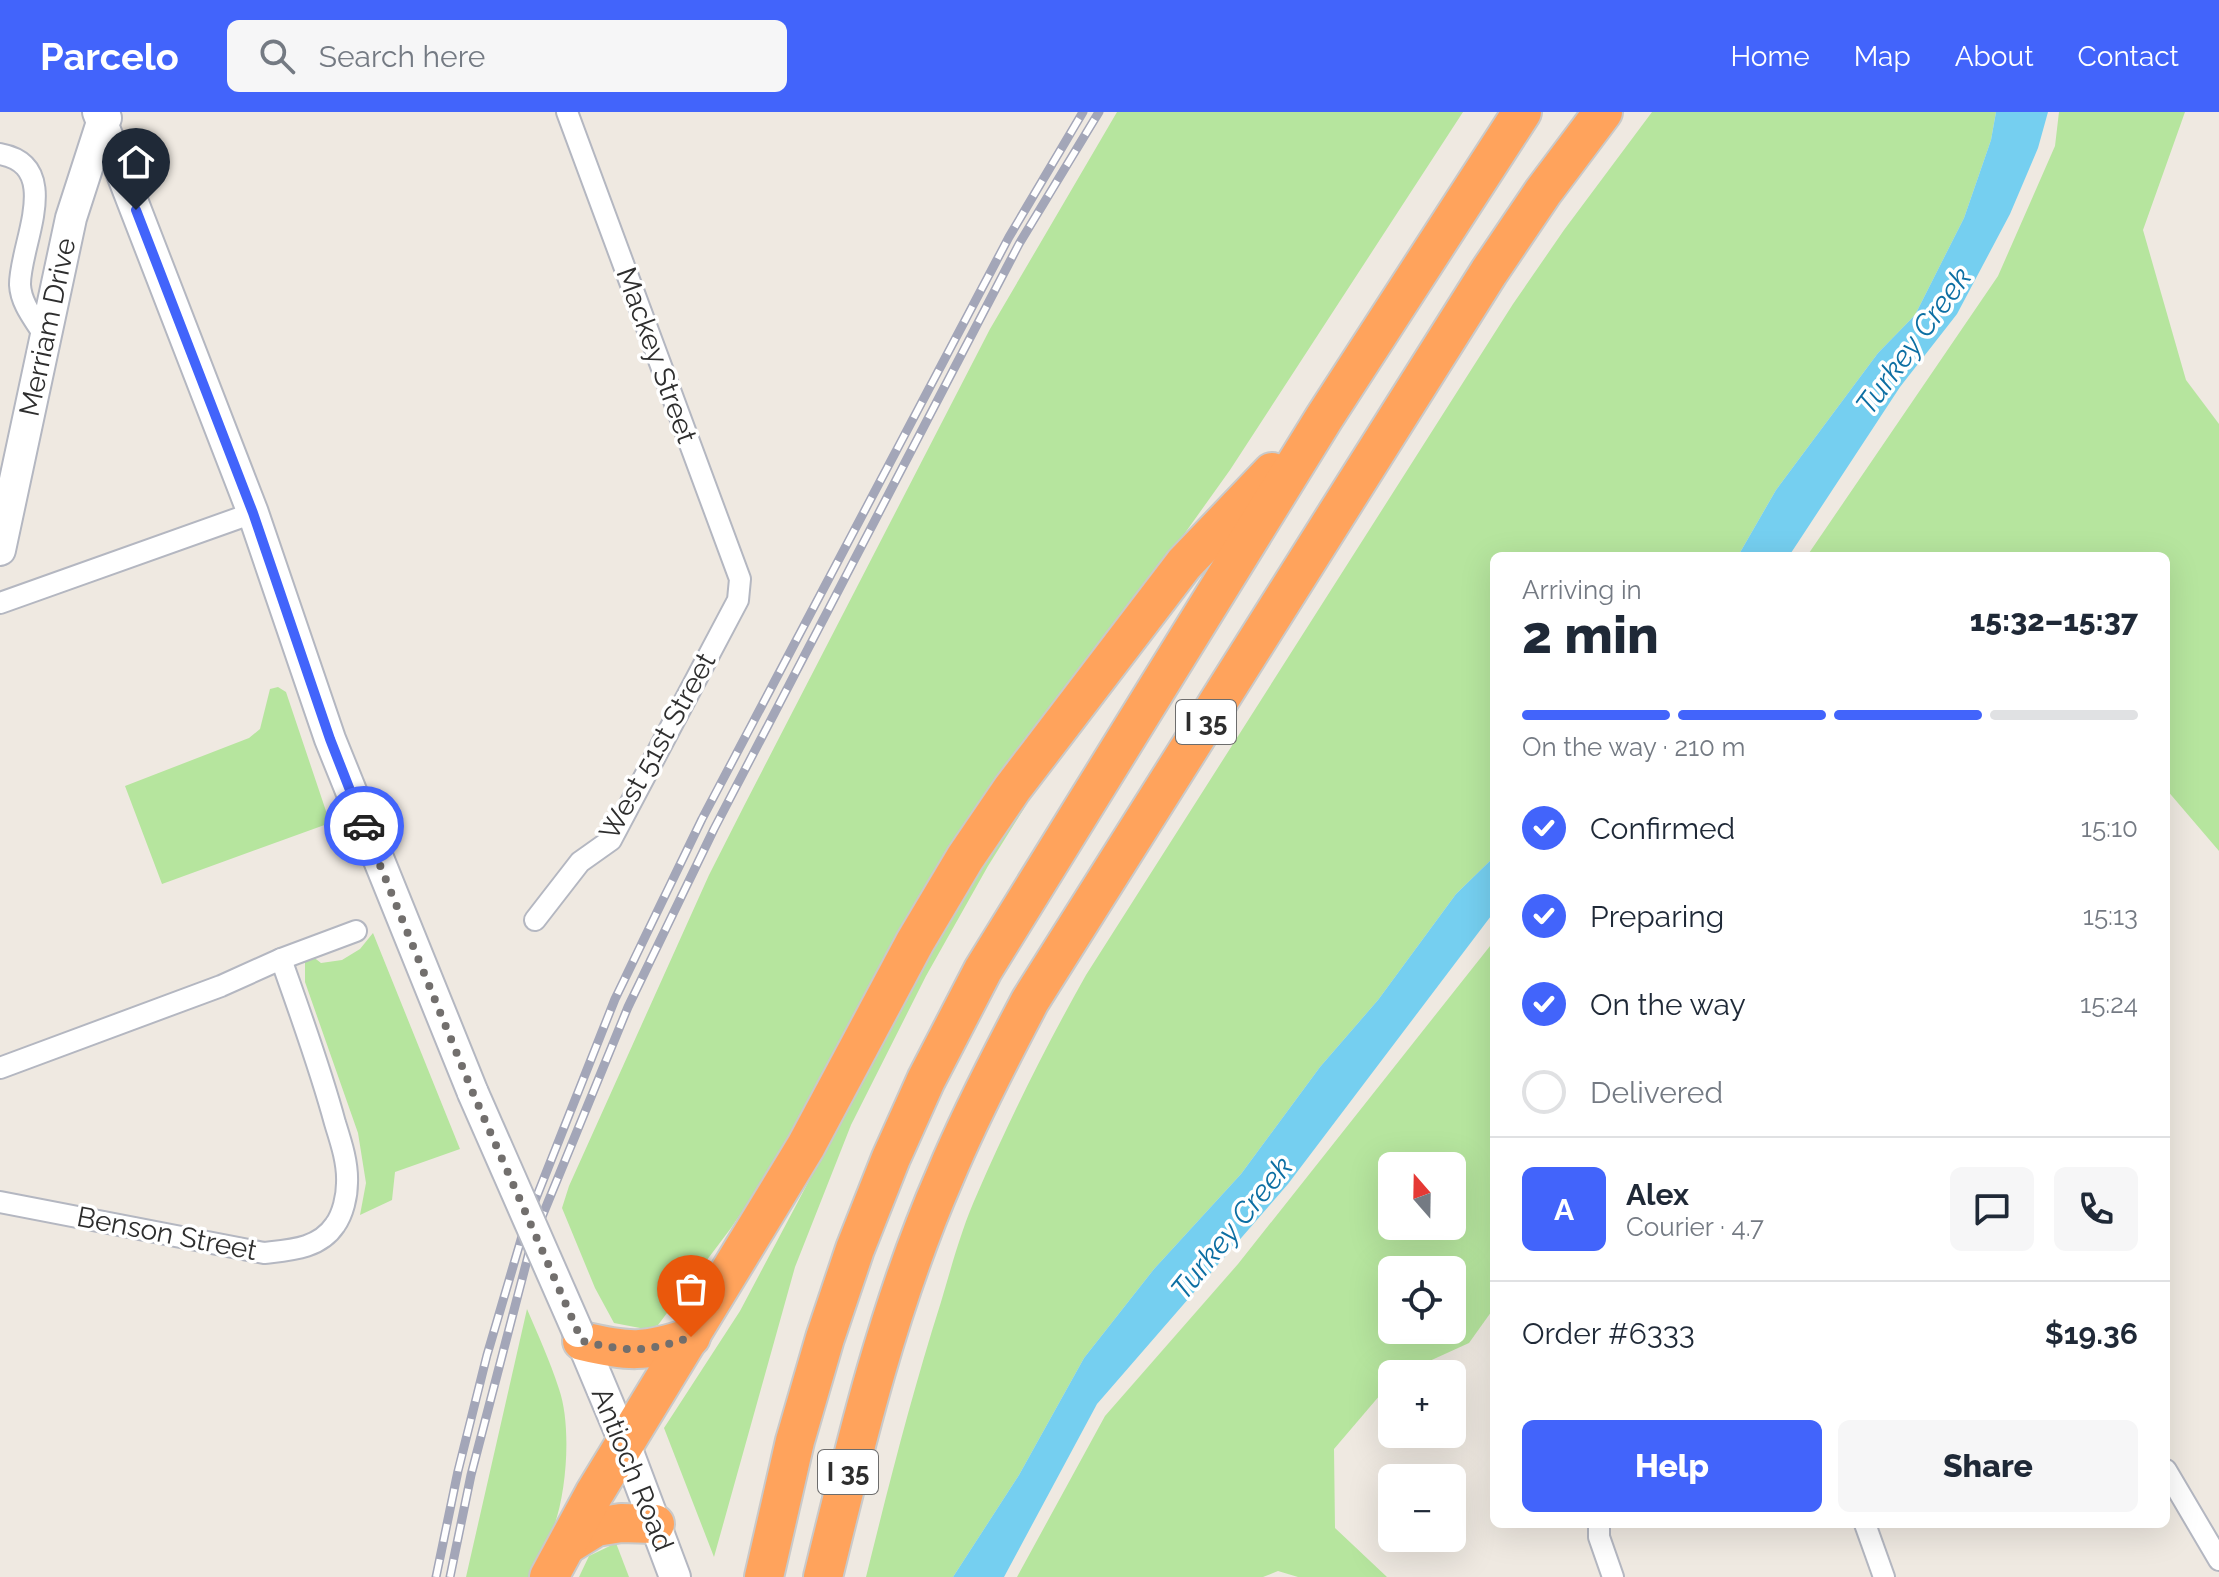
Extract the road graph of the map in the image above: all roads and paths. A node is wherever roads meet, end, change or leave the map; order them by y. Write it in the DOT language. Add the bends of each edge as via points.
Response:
graph roads {
  1 [pos="567,112"];
  2 [pos="1522,112"];
  3 [pos="1603,112"];
  4 [pos="104,115"];
  5 [pos="0,154"];
  6 [pos="44,335"];
  7 [pos="1324,418"];
  8 [pos="253,513"];
  9 [pos="0,550"];
  10 [pos="738,600"];
  11 [pos="0,603"];
  12 [pos="535,920"];
  13 [pos="356,931"];
  14 [pos="281,959"];
  15 [pos="0,1068"];
  16 [pos="0,1202"];
  17 [pos="580,1337"];
  18 [pos="691,1337"];
  19 [pos="625,1444"];
  20 [pos="2170,1477"];
  21 [pos="1599,1528"];
  22 [pos="1866,1528"];
  23 [pos="657,1530"];
  24 [pos="2219,1560"];
  25 [pos="558,1561"];
  26 [pos="675,1577"];
  27 [pos="764,1577"];
  28 [pos="823,1577"];
  29 [pos="1613,1577"];
  30 [pos="1884,1577"];
  1 -- 10 [label="street, Mackey Street" via="735,562"];
  2 -- 7 [label="highway, I 35"];
  3 -- 28 [label="highway, I 35" via="1489,272 1030,1001 944,1178 902,1287 876,1367"];
  4 -- 6 [label="main road, Merriam Drive" via="71,218"];
  4 -- 8 [label="main road, Antioch Road"];
  5 -- 6 [label="street" via="18,160 35,184 20,285 25,307"];
  6 -- 9 [label="main road, Merriam Drive"];
  7 -- 18 [label="highway" via="1184,564 1012,789 915,942 806,1146"];
  7 -- 27 [label="highway, I 35" via="983,970 926,1080 845,1279 804,1412"];
  8 -- 11 [label="street"];
  8 -- 17 [label="main road, Antioch Road, bridge" via="330,739 473,1093"];
  10 -- 12 [label="street, West 51st Street" via="611,840 580,862"];
  13 -- 14 [label="street"];
  14 -- 15 [label="street"];
  14 -- 16 [label="street, Benson Street" via="345,1157 341,1213 322,1239 299,1249 264,1253"];
  17 -- 18 [label="highway" via="637,1351"];
  17 -- 19 [label="main road, Antioch Road"];
  18 -- 19 [label="highway"];
  19 -- 23 [label="main road, Antioch Road"];
  19 -- 25 [label="highway"];
  20 -- 24 [label="street"];
  21 -- 29 [label="street"];
  22 -- 30 [label="street"];
  23 -- 25 [label="highway" via="621,1523 596,1527"];
  23 -- 26 [label="main road, Antioch Road"];
}
